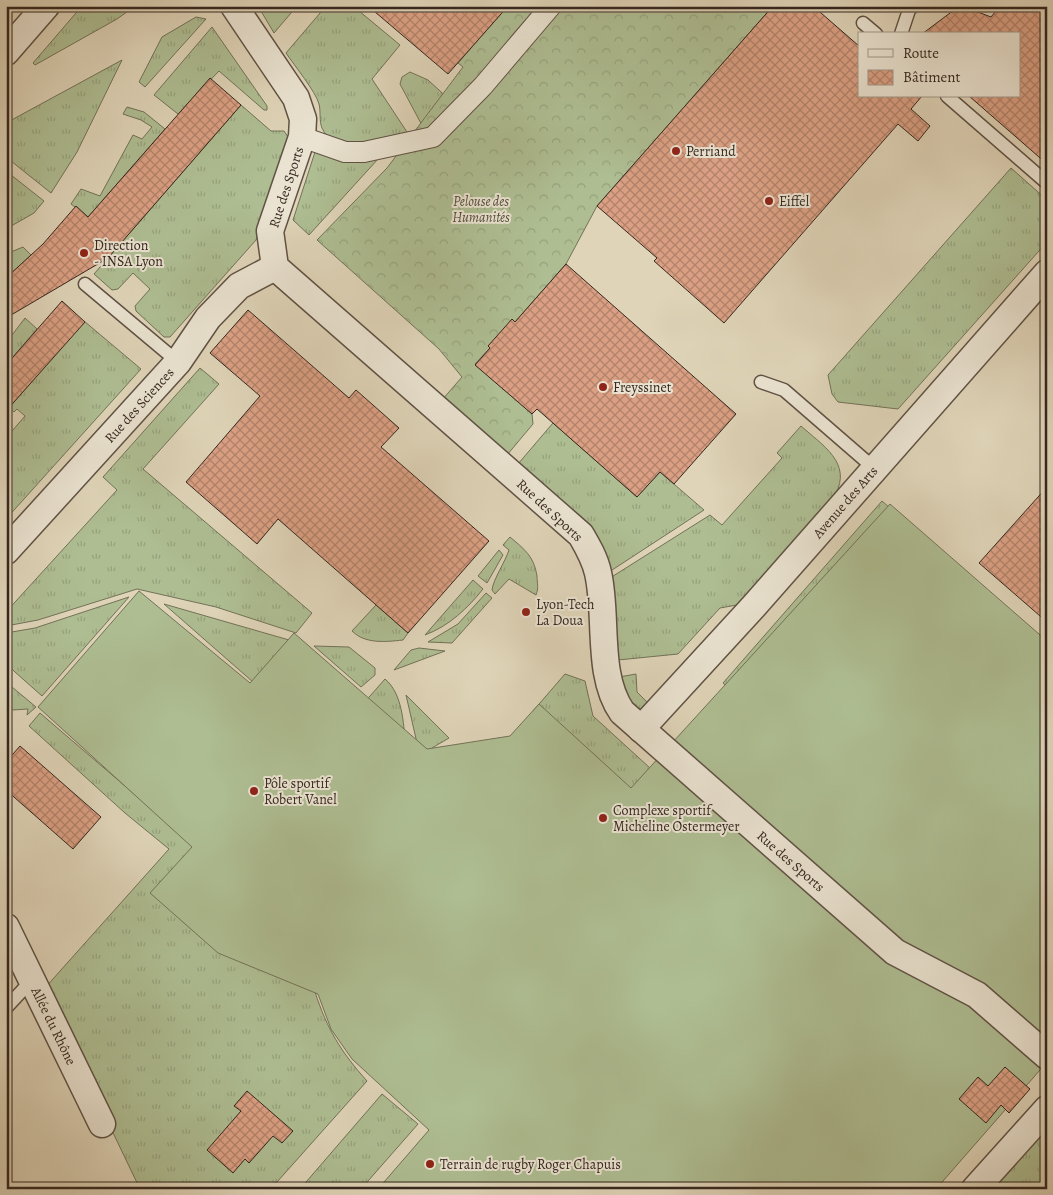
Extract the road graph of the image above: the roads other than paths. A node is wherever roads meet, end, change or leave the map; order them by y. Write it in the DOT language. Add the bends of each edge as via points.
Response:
graph roads {
  1 [pos="46,6"];
  2 [pos="234,6"];
  3 [pos="551,6"];
  4 [pos="912,6"];
  5 [pos="863,23"];
  6 [pos="874,32"];
  7 [pos="902,32"];
  8 [pos="6,52"];
  9 [pos="950,98"];
  10 [pos="302,136"];
  11 [pos="1047,183"];
  12 [pos="276,266"];
  13 [pos="1047,273"];
  14 [pos="85,284"];
  15 [pos="178,362"];
  16 [pos="761,382"];
  17 [pos="874,468"];
  18 [pos="6,551"];
  19 [pos="641,729"];
  20 [pos="6,928"];
  21 [pos="32,981"];
  22 [pos="6,1008"];
  23 [pos="1047,1056"];
  24 [pos="1047,1109"];
  25 [pos="102,1124"];
  26 [pos="975,1189"];
  1 -- 8 [label="street"];
  2 -- 10 [label="street, Rue des Sports" via="296,98 303,119"];
  3 -- 10 [label="street" via="483,86 434,137 364,152 345,152"];
  4 -- 7 [label="lane"];
  5 -- 6 [label="lane"];
  9 -- 11 [label="lane"];
  10 -- 12 [label="street, Rue des Sports" via="270,231"];
  12 -- 15 [label="street, Rue des Sciences" via="239,286 208,318"];
  12 -- 19 [label="street, Rue des Sports" via="581,535 598,573 610,691 622,712"];
  13 -- 17 [label="street, Avenue des Arts"];
  14 -- 15 [label="lane"];
  15 -- 18 [label="street, Rue des Sciences"];
  16 -- 17 [label="lane" via="784,390"];
  17 -- 19 [label="street, Avenue des Arts"];
  19 -- 23 [label="street, Rue des Sports" via="894,952 977,994"];
  20 -- 21 [label="street, Allée du Rhône"];
  21 -- 22 [label="lane"];
  21 -- 25 [label="street, Allée du Rhône"];
  24 -- 26 [label="street"];
}
